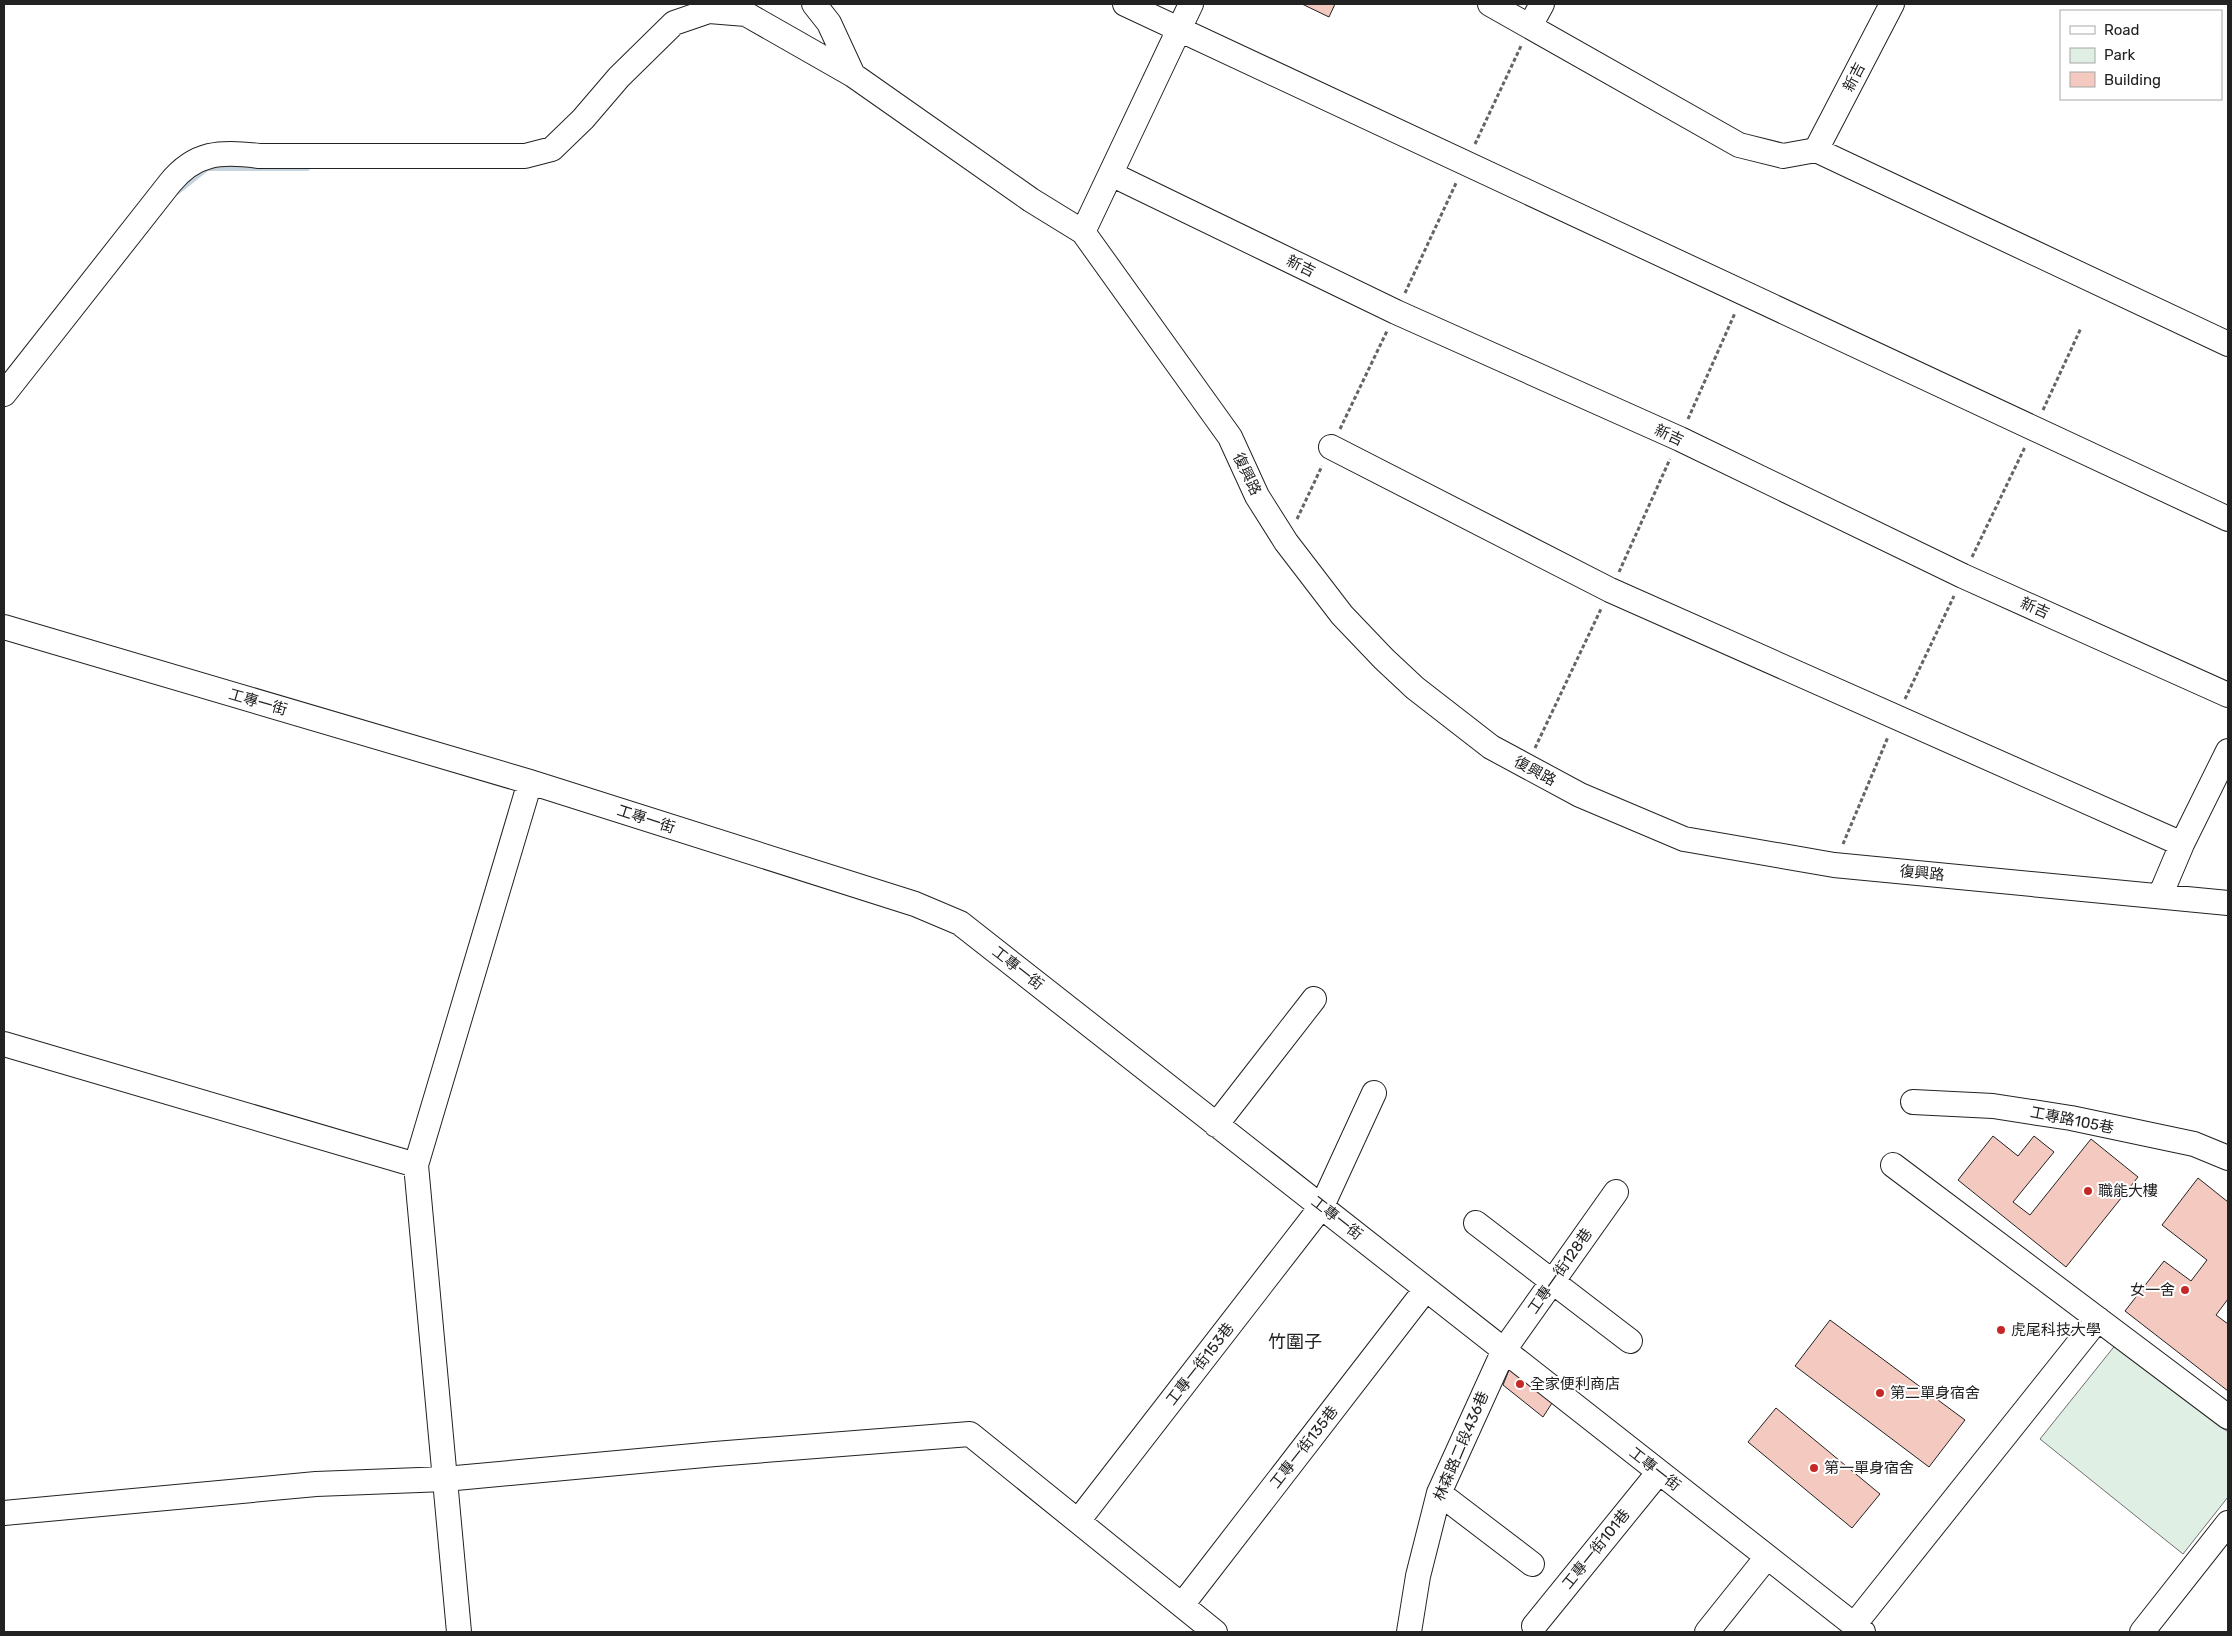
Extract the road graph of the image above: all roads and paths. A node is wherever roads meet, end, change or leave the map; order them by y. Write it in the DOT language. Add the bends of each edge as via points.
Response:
graph roads {
  1 [pos="814,4"];
  2 [pos="1125,4"];
  3 [pos="1191,4"];
  4 [pos="1490,4"];
  5 [pos="1542,4"];
  6 [pos="1892,4"];
  7 [pos="1530,26"];
  8 [pos="1179,29"];
  9 [pos="853,74"];
  10 [pos="1816,150"];
  11 [pos="1466,163"];
  12 [pos="1111,174"];
  13 [pos="1083,232"];
  14 [pos="1745,292"];
  15 [pos="1396,312"];
  16 [pos="2228,344"];
  17 [pos="4,394"];
  18 [pos="1680,440"];
  19 [pos="1331,448"];
  20 [pos="2228,519"];
  21 [pos="1286,542"];
  22 [pos="1610,590"];
  23 [pos="4,627"];
  24 [pos="2228,695"];
  25 [pos="2228,751"];
  26 [pos="1527,766"];
  27 [pos="530,782"];
  28 [pos="2182,844"];
  29 [pos="2160,896"];
  30 [pos="2228,903"];
  31 [pos="1314,999"];
  32 [pos="4,1044"];
  33 [pos="1374,1093"];
  34 [pos="1913,1102"];
  35 [pos="1216,1124"];
  36 [pos="2228,1158"];
  37 [pos="416,1165"];
  38 [pos="1893,1165"];
  39 [pos="1616,1192"];
  40 [pos="1322,1206"];
  41 [pos="1476,1223"];
  42 [pos="1552,1283"];
  43 [pos="1426,1289"];
  44 [pos="2098,1319"];
  45 [pos="1630,1342"];
  46 [pos="1504,1350"];
  47 [pos="2228,1417"];
  48 [pos="1659,1472"];
  49 [pos="446,1479"];
  50 [pos="1438,1494"];
  51 [pos="4,1513"];
  52 [pos="1078,1521"];
  53 [pos="2228,1523"];
  54 [pos="1767,1557"];
  55 [pos="1532,1564"];
  56 [pos="1182,1605"];
  57 [pos="1534,1626"];
  58 [pos="1858,1629"];
  59 [pos="459,1632"];
  60 [pos="1215,1632"];
  61 [pos="1409,1632"];
  62 [pos="1707,1632"];
  63 [pos="2142,1632"];
  1 -- 9 [label="street" via="829,23"];
  2 -- 8 [label="street"];
  3 -- 8 [label="street"];
  4 -- 7 [label="street"];
  5 -- 7 [label="street"];
  6 -- 10 [label="street, 新吉"];
  7 -- 10 [label="street" via="1739,145 1783,156"];
  7 -- 11 [label="path"];
  8 -- 11 [label="street"];
  8 -- 12 [label="street"];
  9 -- 13 [label="street" via="1032,200"];
  9 -- 17 [label="street" via="746,14 709,11 674,22 552,149 525,156 239,154 198,158 181,169"];
  10 -- 16 [label="street"];
  11 -- 14 [label="street"];
  11 -- 15 [label="path"];
  12 -- 13 [label="street"];
  12 -- 15 [label="street, 新吉"];
  13 -- 21 [label="street, 復興路" via="1230,437 1257,496"];
  14 -- 18 [label="path"];
  14 -- 20 [label="street"];
  15 -- 18 [label="street, 新吉"];
  15 -- 19 [label="path"];
  18 -- 22 [label="path"];
  18 -- 24 [label="street, 新吉" via="1963,576"];
  19 -- 21 [label="path"];
  19 -- 22 [label="street"];
  21 -- 26 [label="street, 復興路" via="1342,615 1396,671 1491,747"];
  22 -- 26 [label="path"];
  22 -- 28 [label="street"];
  23 -- 27 [label="street, 工專一街"];
  25 -- 28 [label="street"];
  26 -- 29 [label="street, 復興路" via="1580,795 1684,839 1834,865"];
  27 -- 35 [label="street, 工專一街" via="915,904 960,923"];
  27 -- 37 [label="street"];
  28 -- 29 [label="street"];
  29 -- 30 [label="street, 復興路"];
  31 -- 35 [label="street"];
  32 -- 37 [label="street"];
  33 -- 40 [label="street, 工專一街153巷"];
  34 -- 36 [label="street, 工專路105巷" via="1993,1106 2071,1118 2194,1144"];
  35 -- 40 [label="street, 工專一街"];
  37 -- 49 [label="street"];
  38 -- 44 [label="street"];
  39 -- 42 [label="street, 工專一街128巷"];
  40 -- 43 [label="street, 工專一街"];
  40 -- 52 [label="street, 工專一街153巷"];
  41 -- 42 [label="street"];
  42 -- 45 [label="street"];
  42 -- 46 [label="street, 工專一街128巷"];
  43 -- 46 [label="street, 工專一街"];
  43 -- 56 [label="street, 工專一街135巷"];
  44 -- 47 [label="street"];
  44 -- 58 [label="street"];
  46 -- 48 [label="street, 工專一街"];
  46 -- 50 [label="street, 林森路二段436巷"];
  48 -- 54 [label="street, 工專一街"];
  48 -- 57 [label="street, 工專一街101巷"];
  49 -- 51 [label="street" via="316,1484"];
  49 -- 52 [label="street" via="970,1434"];
  49 -- 59 [label="street"];
  50 -- 55 [label="street"];
  50 -- 61 [label="street, 林森路二段436巷" via="1418,1576"];
  52 -- 56 [label="street"];
  53 -- 63 [label="street"];
  54 -- 58 [label="street, 工專一街"];
  54 -- 62 [label="street"];
  56 -- 60 [label="street"];
}
